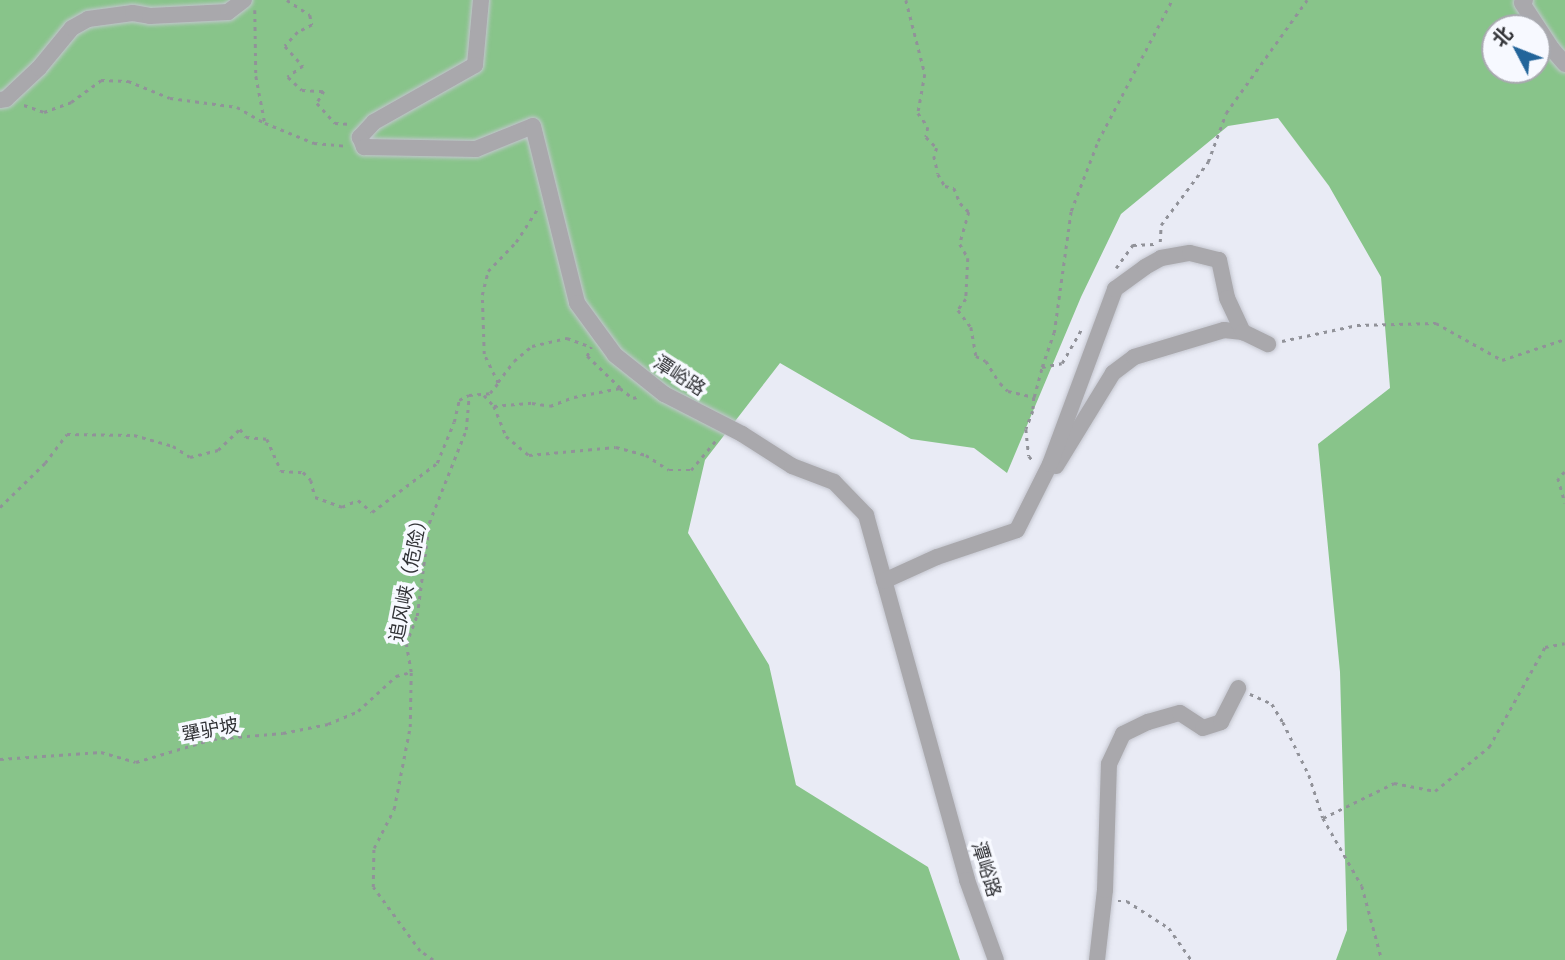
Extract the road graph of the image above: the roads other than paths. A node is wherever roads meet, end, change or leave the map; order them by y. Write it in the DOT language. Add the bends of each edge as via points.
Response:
graph roads {
  1 [pos="244,0"];
  2 [pos="481,0"];
  3 [pos="1525,0"];
  4 [pos="1565,64"];
  5 [pos="3,100"];
  6 [pos="1243,332"];
  7 [pos="1268,344"];
  8 [pos="1045,474"];
  9 [pos="884,581"];
  10 [pos="1238,688"];
  11 [pos="996,960"];
  12 [pos="1097,960"];
  1 -- 5 [label="street" via="228,12 133,13 88,19 72,27 39,68"];
  2 -- 9 [label="street, 潭峪路" via="475,65 374,122 364,140 476,149 533,126 577,303 615,355 664,394 792,466 834,482 866,515"];
  3 -- 4 [label="street" via="1522,3"];
  6 -- 7 [label="street"];
  6 -- 8 [label="street" via="1224,330 1134,357 1112,373 1052,472"];
  6 -- 8 [label="street" via="1227,298 1219,260 1190,253 1161,258 1115,289"];
  8 -- 9 [label="street" via="1017,530 937,556"];
  9 -- 11 [label="street, 潭峪路" via="967,880"];
  10 -- 12 [label="street" via="1221,722 1203,728 1180,713 1123,734 1109,764"];
}
